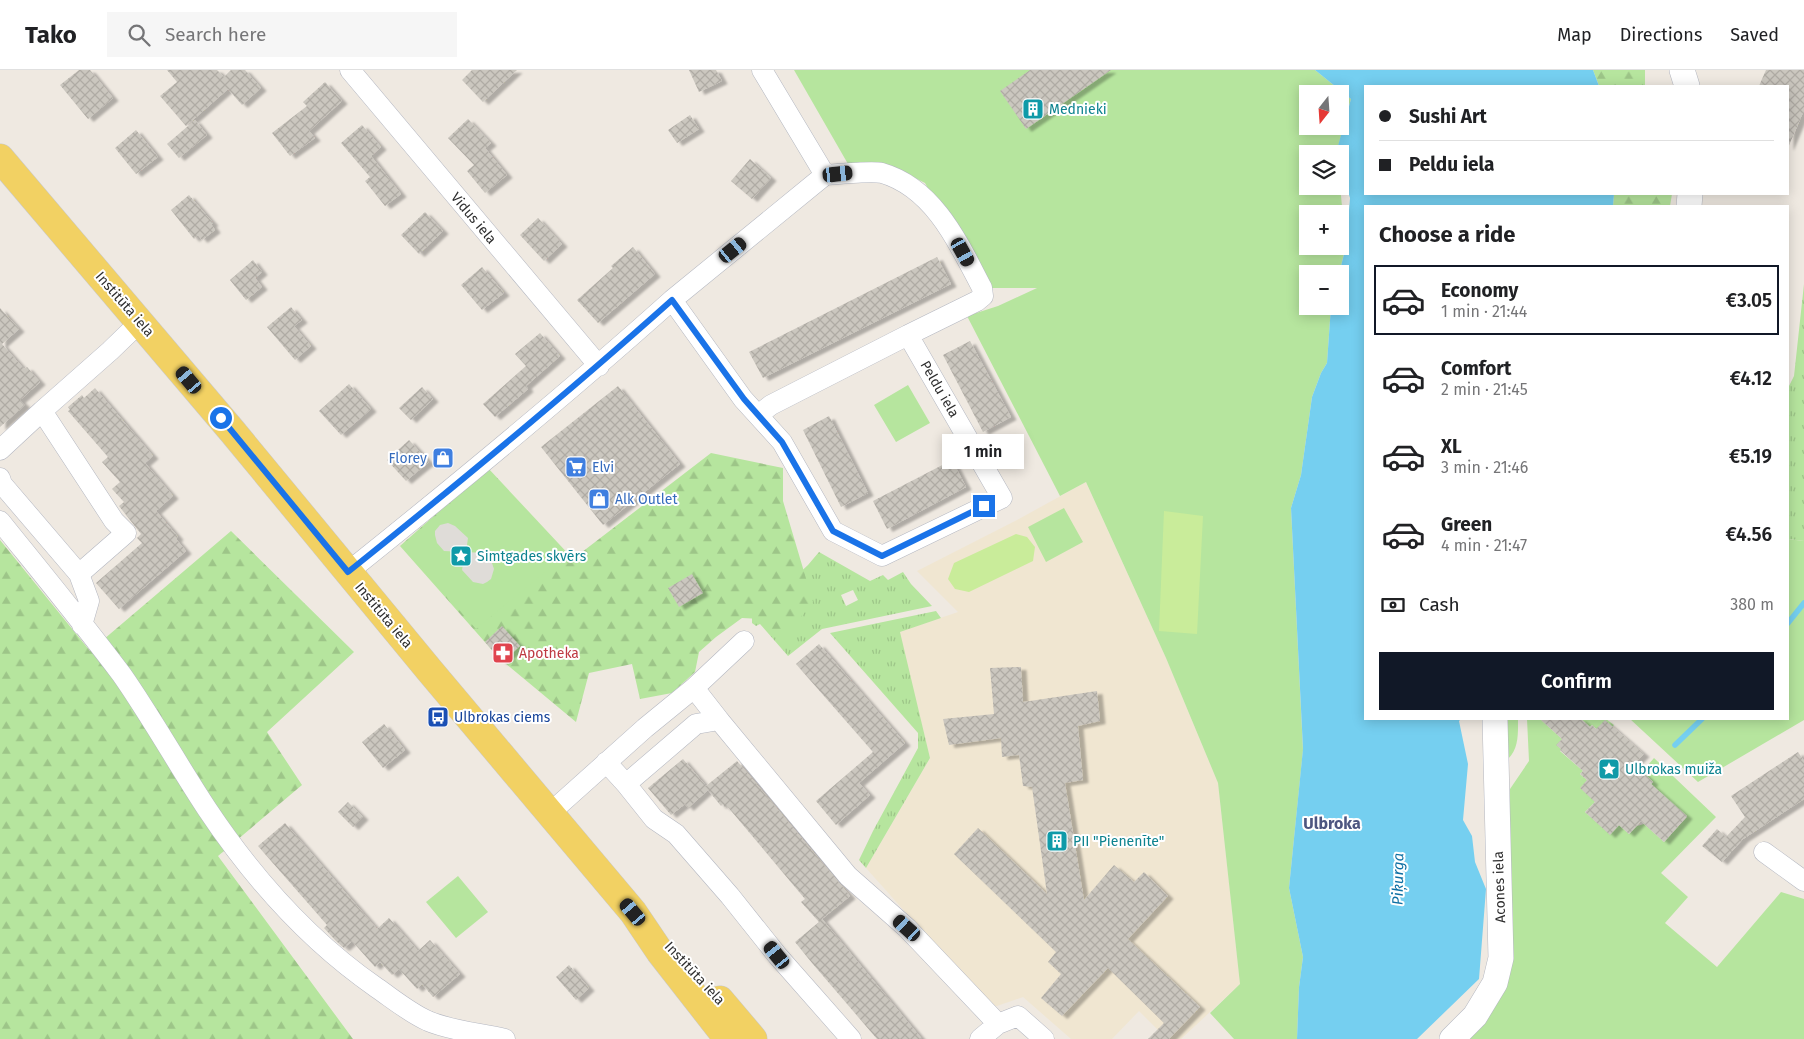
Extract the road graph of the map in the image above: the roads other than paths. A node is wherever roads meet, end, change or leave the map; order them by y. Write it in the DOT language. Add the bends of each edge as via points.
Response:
graph roads {
  1 [pos="350,70"];
  2 [pos="762,70"];
  3 [pos="1682,70"];
  4 [pos="1687,85"];
  5 [pos="0,158"];
  6 [pos="825,175"];
  7 [pos="672,300"];
  8 [pos="140,322"];
  9 [pos="908,336"];
  10 [pos="599,366"];
  11 [pos="42,411"];
  12 [pos="758,415"];
  13 [pos="0,450"];
  14 [pos="0,478"];
  15 [pos="0,522"];
  16 [pos="348,572"];
  17 [pos="78,574"];
  18 [pos="82,625"];
  19 [pos="744,640"];
  20 [pos="694,688"];
  21 [pos="719,720"];
  22 [pos="1495,720"];
  23 [pos="606,762"];
  24 [pos="626,784"];
  25 [pos="550,813"];
  26 [pos="1764,852"];
  27 [pos="1804,881"];
  28 [pos="998,1024"];
  29 [pos="742,1037"];
  30 [pos="505,1039"];
  31 [pos="850,1039"];
  32 [pos="980,1039"];
  33 [pos="1044,1039"];
  34 [pos="1452,1039"];
  1 -- 10 [label="street, Vidus iela"];
  2 -- 6 [label="street"];
  3 -- 4 [label="street"];
  5 -- 8 [label="main road, Institūta iela"];
  6 -- 7 [label="street"];
  6 -- 9 [label="street" via="881,173 912,186 946,222 971,266 983,296"];
  7 -- 10 [label="street"];
  7 -- 12 [label="street, Peldu iela"];
  8 -- 11 [label="street"];
  8 -- 16 [label="main road, Institūta iela"];
  9 -- 12 [label="street" via="771,405"];
  9 -- 12 [label="street, Peldu iela" via="1002,498 882,556 833,531 782,442"];
  10 -- 16 [label="street"];
  11 -- 13 [label="street"];
  11 -- 17 [label="street" via="114,521 126,534"];
  14 -- 17 [label="street"];
  15 -- 18 [label="street"];
  16 -- 25 [label="main road, Institūta iela"];
  17 -- 18 [label="street" via="89,601"];
  18 -- 30 [label="street" via="122,676 241,856 288,912 325,949 425,1020"];
  19 -- 20 [label="street"];
  20 -- 21 [label="street"];
  20 -- 23 [label="street"];
  21 -- 24 [label="street" via="696,724"];
  21 -- 28 [label="street" via="848,876 907,928"];
  22 -- 34 [label="street, Acones iela" via="1501,958 1495,983 1474,1016"];
  23 -- 24 [label="street"];
  23 -- 25 [label="street"];
  24 -- 31 [label="street" via="654,819 676,834"];
  25 -- 29 [label="main road, Institūta iela" via="633,912 690,965"];
  26 -- 27 [label="street"];
  28 -- 32 [label="street"];
  28 -- 33 [label="street" via="1018,1016"];
}
